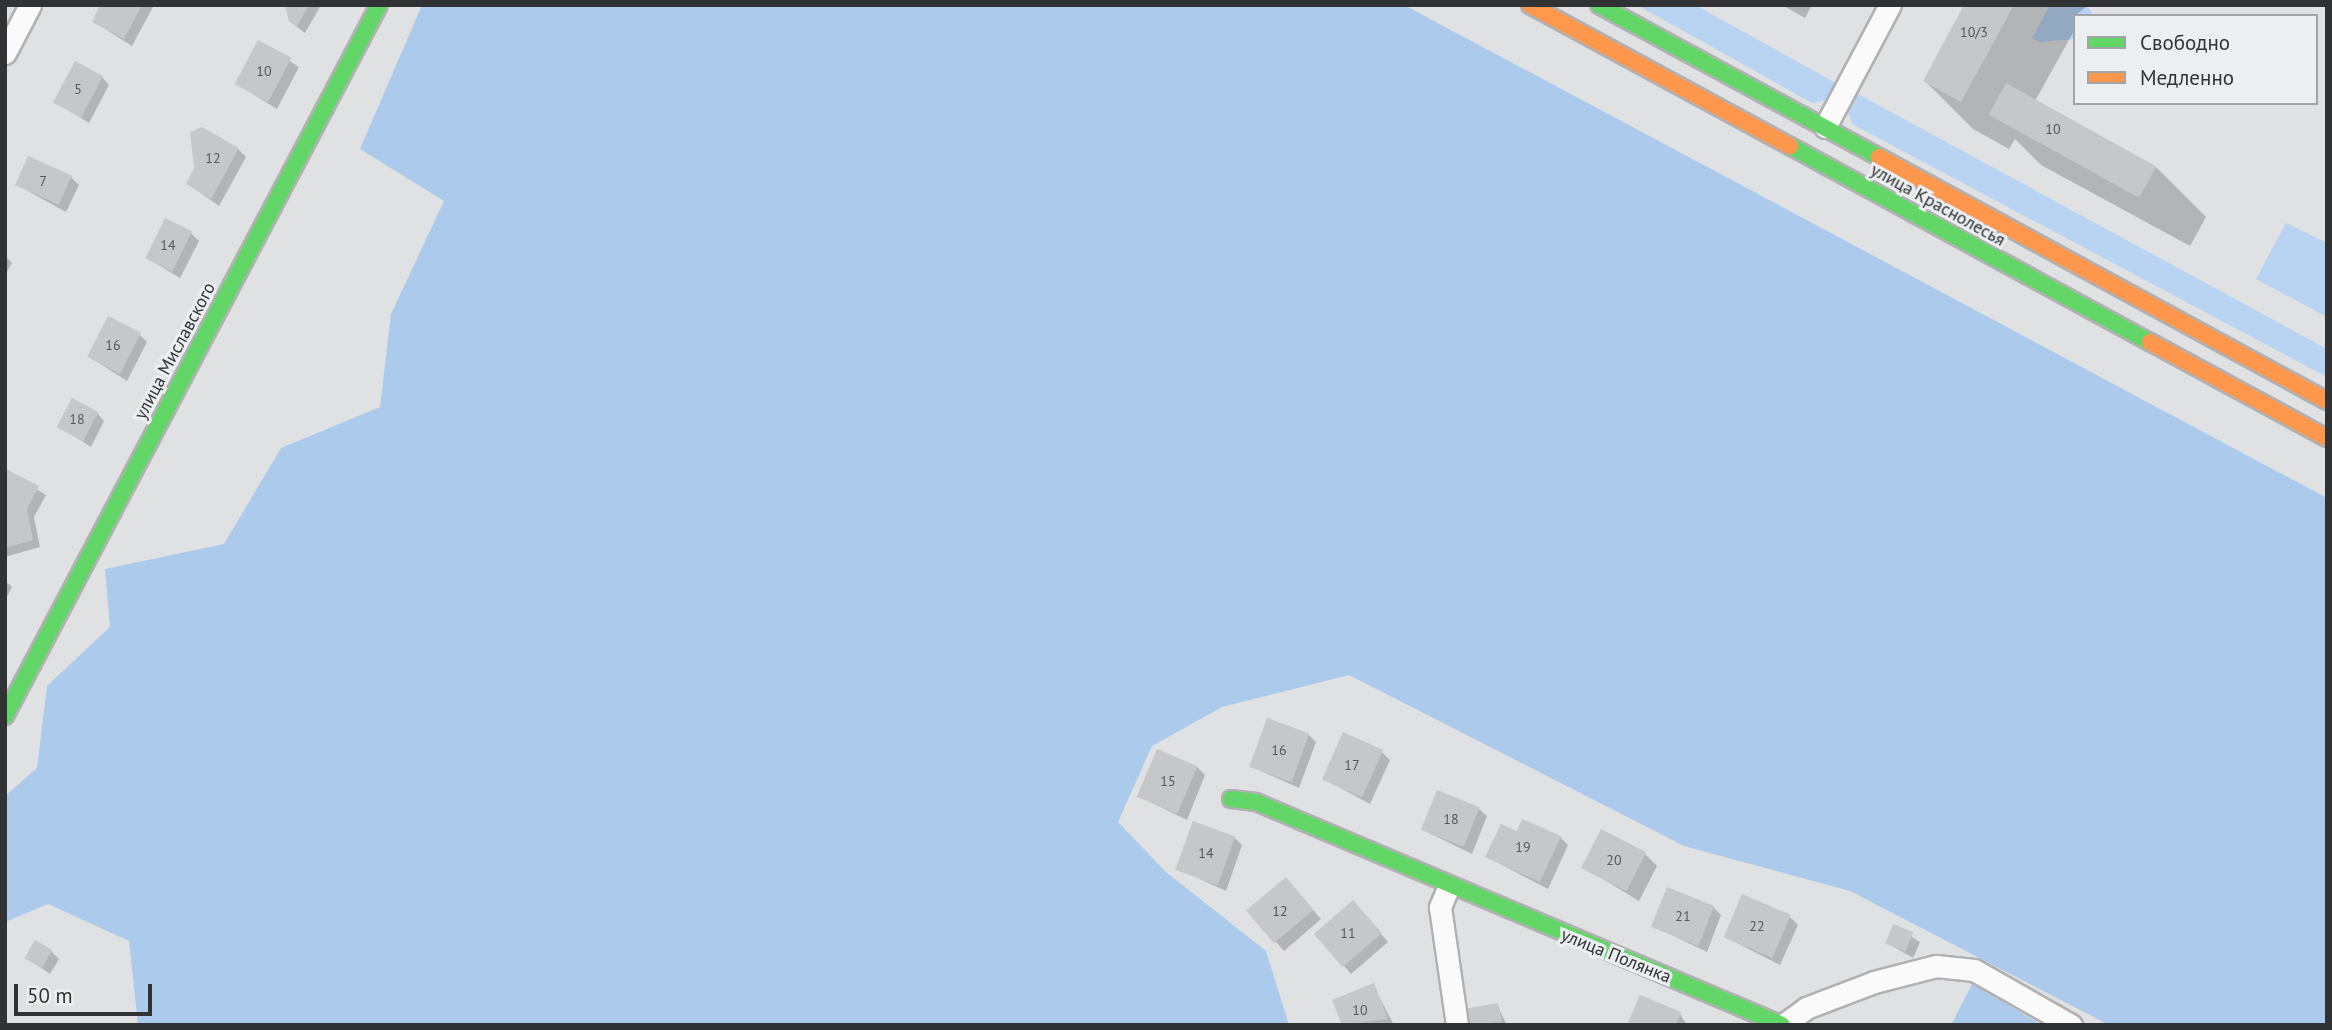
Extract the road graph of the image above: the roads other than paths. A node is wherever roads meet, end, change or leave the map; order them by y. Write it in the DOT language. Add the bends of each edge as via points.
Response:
graph roads {
  1 [pos="30,5"];
  2 [pos="379,5"];
  3 [pos="1530,5"];
  4 [pos="1599,5"];
  5 [pos="1891,5"];
  6 [pos="5,53"];
  7 [pos="1825,127"];
  8 [pos="2327,401"];
  9 [pos="2327,438"];
  10 [pos="10,694"];
  11 [pos="5,716"];
  12 [pos="1231,799"];
  13 [pos="1448,888"];
  14 [pos="1457,1025"];
  15 [pos="1783,1025"];
  16 [pos="2071,1025"];
  1 -- 6 [label="street"];
  2 -- 10 [label="street, улица Миславского"];
  3 -- 9 [label="street, улица Краснолесья"];
  4 -- 7 [label="street, улица Краснолесья"];
  5 -- 7 [label="street"];
  7 -- 8 [label="street, улица Краснолесья"];
  10 -- 11 [label="street, улица Миславского"];
  12 -- 13 [label="street, улица Полянка" via="1256,802"];
  13 -- 14 [label="street" via="1440,907"];
  13 -- 15 [label="street, улица Полянка"];
  15 -- 16 [label="street, улица Полянка" via="1806,1009 1898,973 1936,966 1974,970"];
}
